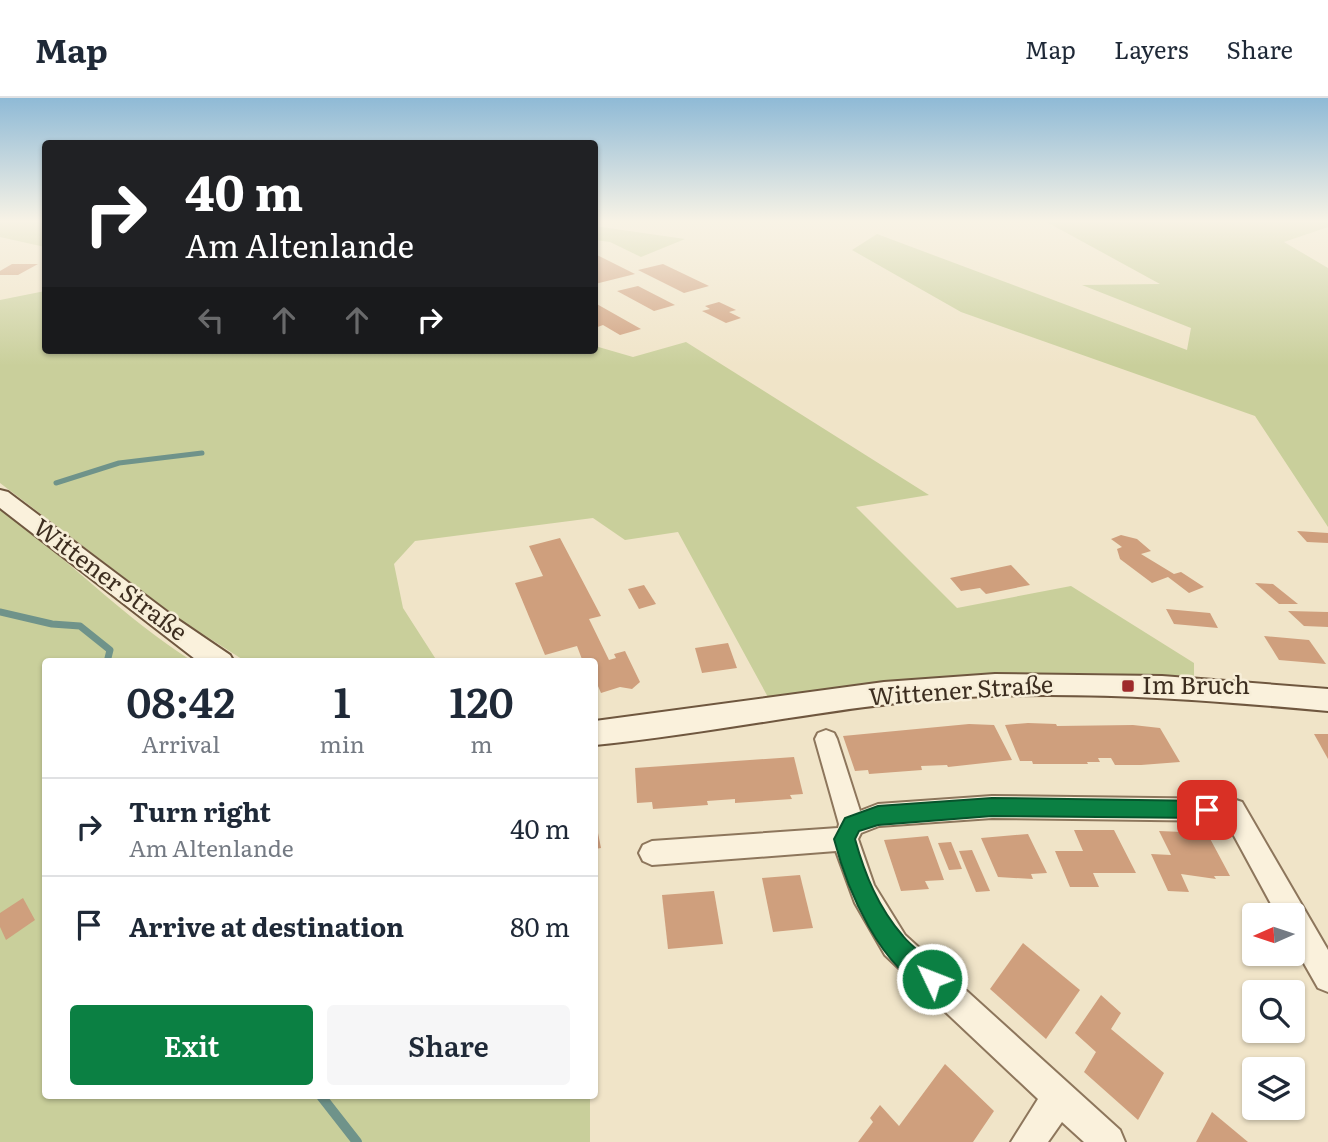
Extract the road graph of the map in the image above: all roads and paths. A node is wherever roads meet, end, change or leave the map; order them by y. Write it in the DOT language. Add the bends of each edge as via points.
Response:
graph roads {
  1 [pos="0,497"];
  2 [pos="214,658"];
  3 [pos="1328,700"];
  4 [pos="598,733"];
  5 [pos="826,739"];
  6 [pos="848,832"];
  7 [pos="652,853"];
  8 [pos="1286,903"];
  9 [pos="1306,939"];
  10 [pos="1328,978"];
  11 [pos="1059,1098"];
  12 [pos="1028,1142"];
  13 [pos="1108,1142"];
  1 -- 2 [label="main road, Wittener Straße"];
  3 -- 4 [label="main road, Wittener Straße" via="1140,686 948,688"];
  5 -- 6 [label="street"];
  6 -- 7 [label="street"];
  6 -- 8 [label="street" via="878,816 992,807 1233,810"];
  6 -- 11 [label="street" via="853,872 895,946"];
  9 -- 10 [label="street"];
  11 -- 12 [label="street"];
  11 -- 13 [label="street"];
}
